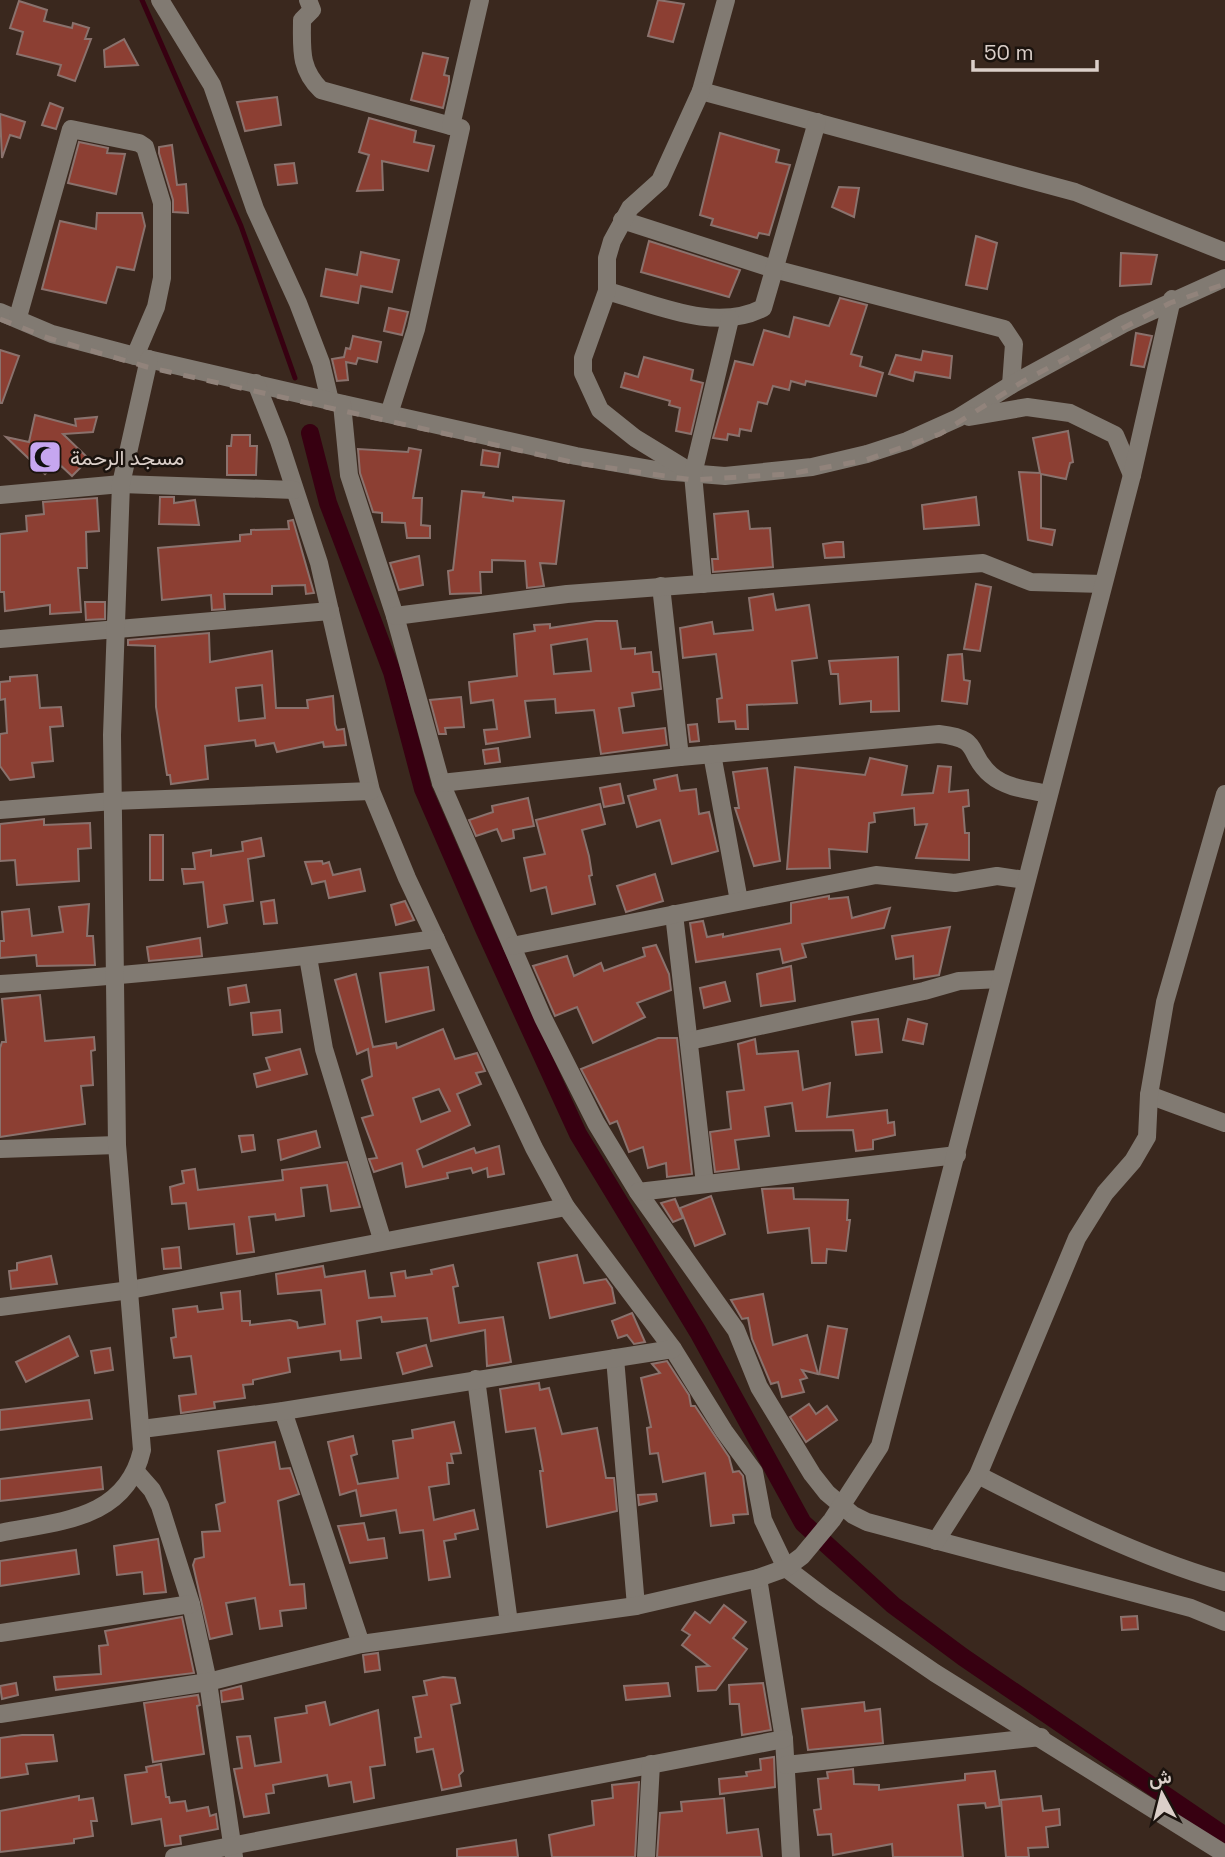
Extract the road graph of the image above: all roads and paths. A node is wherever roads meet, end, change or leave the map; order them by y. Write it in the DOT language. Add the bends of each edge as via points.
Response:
graph roads {
  1 [pos="160,0"];
  2 [pos="308,0"];
  3 [pos="481,0"];
  4 [pos="726,0"];
  5 [pos="701,91"];
  6 [pos="817,122"];
  7 [pos="451,126"];
  8 [pos="622,220"];
  9 [pos="1225,252"];
  10 [pos="774,269"];
  11 [pos="1225,278"];
  12 [pos="607,291"];
  13 [pos="1172,299"];
  14 [pos="0,312"];
  15 [pos="18,317"];
  16 [pos="730,319"];
  17 [pos="142,358"];
  18 [pos="256,383"];
  19 [pos="1011,384"];
  20 [pos="336,403"];
  21 [pos="389,414"];
  22 [pos="958,418"];
  23 [pos="693,474"];
  24 [pos="1132,475"];
  25 [pos="121,484"];
  26 [pos="293,490"];
  27 [pos="0,495"];
  28 [pos="703,584"];
  29 [pos="1103,584"];
  30 [pos="661,586"];
  31 [pos="330,611"];
  32 [pos="395,616"];
  33 [pos="116,630"];
  34 [pos="0,639"];
  35 [pos="712,754"];
  36 [pos="680,757"];
  37 [pos="441,783"];
  38 [pos="371,791"];
  39 [pos="1048,794"];
  40 [pos="113,801"];
  41 [pos="1224,805"];
  42 [pos="0,810"];
  43 [pos="1025,880"];
  44 [pos="739,901"];
  45 [pos="674,914"];
  46 [pos="436,939"];
  47 [pos="512,946"];
  48 [pos="308,957"];
  49 [pos="114,977"];
  50 [pos="1001,979"];
  51 [pos="0,984"];
  52 [pos="689,1041"];
  53 [pos="1149,1095"];
  54 [pos="1225,1123"];
  55 [pos="117,1145"];
  56 [pos="0,1149"];
  57 [pos="957,1155"];
  58 [pos="705,1184"];
  59 [pos="638,1192"];
  60 [pos="566,1206"];
  61 [pos="382,1239"];
  62 [pos="130,1290"];
  63 [pos="0,1307"];
  64 [pos="673,1349"];
  65 [pos="615,1358"];
  66 [pos="476,1379"];
  67 [pos="283,1411"];
  68 [pos="142,1429"];
  69 [pos="137,1473"];
  70 [pos="978,1475"];
  71 [pos="837,1512"];
  72 [pos="0,1533"];
  73 [pos="936,1541"];
  74 [pos="786,1567"];
  75 [pos="758,1578"];
  76 [pos="1225,1582"];
  77 [pos="191,1604"];
  78 [pos="636,1606"];
  79 [pos="1225,1622"];
  80 [pos="509,1623"];
  81 [pos="0,1633"];
  82 [pos="361,1644"];
  83 [pos="208,1682"];
  84 [pos="0,1714"];
  85 [pos="1041,1737"];
  86 [pos="784,1739"];
  87 [pos="651,1764"];
  88 [pos="786,1765"];
  89 [pos="233,1851"];
  90 [pos="1225,1854"];
  91 [pos="174,1857"];
  92 [pos="646,1857"];
  93 [pos="791,1857"];
  1 -- 20 [label="street" via="212,85 255,209"];
  2 -- 7 [label="street" via="312,10 302,20 302,53 307,76 321,90"];
  3 -- 7 [label="street"];
  4 -- 5 [label="street"];
  5 -- 6 [label="street"];
  5 -- 8 [label="street" via="660,181 638,198"];
  6 -- 9 [label="street" via="1075,192"];
  6 -- 10 [label="street"];
  7 -- 21 [label="street" via="461,128 416,329"];
  8 -- 10 [label="street"];
  8 -- 12 [label="street" via="607,258"];
  10 -- 16 [label="street" via="763,307"];
  10 -- 19 [label="street" via="1004,329 1014,344"];
  11 -- 13 [label="street"];
  12 -- 16 [label="street" via="698,316"];
  12 -- 23 [label="street" via="583,358 590,393 600,410 619,426"];
  13 -- 19 [label="street"];
  13 -- 24 [label="street"];
  14 -- 15 [label="street"];
  15 -- 17 [label="street" via="52,334"];
  15 -- 17 [label="street" via="71,129 139,143 145,147 162,203 162,278"];
  16 -- 23 [label="street"];
  17 -- 18 [label="street"];
  17 -- 25 [label="street"];
  18 -- 20 [label="street"];
  18 -- 26 [label="street"];
  19 -- 22 [label="street"];
  20 -- 21 [label="street"];
  20 -- 32 [label="street" via="349,475"];
  21 -- 23 [label="street" via="576,456"];
  22 -- 23 [label="street" via="867,454 812,467"];
  22 -- 24 [label="street" via="1027,407 1070,413 1115,435"];
  23 -- 28 [label="street"];
  24 -- 29 [label="street"];
  25 -- 26 [label="street"];
  25 -- 27 [label="street"];
  25 -- 33 [label="street"];
  26 -- 31 [label="street" via="319,563"];
  28 -- 29 [label="street" via="982,563 1031,582"];
  28 -- 30 [label="street"];
  29 -- 39 [label="street"];
  30 -- 32 [label="street"];
  30 -- 36 [label="street"];
  31 -- 33 [label="street"];
  31 -- 38 [label="street"];
  32 -- 37 [label="street"];
  33 -- 34 [label="street"];
  33 -- 40 [label="street"];
  35 -- 36 [label="street"];
  35 -- 39 [label="street" via="939,734 960,736 974,746 979,762 991,776 1006,785"];
  35 -- 44 [label="street"];
  36 -- 37 [label="street"];
  37 -- 47 [label="street"];
  38 -- 40 [label="street"];
  38 -- 46 [label="street"];
  39 -- 43 [label="street"];
  40 -- 42 [label="street"];
  40 -- 49 [label="street"];
  41 -- 53 [label="street" via="1165,1002"];
  43 -- 44 [label="street" via="997,876 955,883 876,875"];
  43 -- 50 [label="street"];
  44 -- 45 [label="street"];
  45 -- 47 [label="street"];
  45 -- 52 [label="street"];
  46 -- 48 [label="street"];
  46 -- 60 [label="street"];
  47 -- 59 [label="street" via="590,1112"];
  48 -- 49 [label="street"];
  48 -- 61 [label="street" via="324,1049"];
  49 -- 51 [label="street"];
  49 -- 55 [label="street"];
  50 -- 52 [label="street" via="959,981"];
  50 -- 57 [label="street"];
  52 -- 58 [label="street"];
  53 -- 54 [label="street"];
  53 -- 70 [label="street" via="1147,1137 1077,1238"];
  55 -- 56 [label="street"];
  55 -- 62 [label="street"];
  57 -- 58 [label="street"];
  57 -- 71 [label="street" via="880,1446"];
  58 -- 59 [label="street"];
  59 -- 71 [label="street" via="736,1330 759,1387"];
  60 -- 61 [label="street"];
  60 -- 64 [label="street"];
  61 -- 62 [label="street"];
  62 -- 63 [label="street"];
  62 -- 68 [label="street"];
  64 -- 65 [label="street"];
  64 -- 74 [label="street" via="754,1472 763,1520"];
  65 -- 66 [label="street"];
  65 -- 78 [label="street"];
  66 -- 67 [label="street"];
  66 -- 80 [label="street"];
  67 -- 68 [label="street"];
  67 -- 82 [label="street"];
  68 -- 69 [label="street"];
  69 -- 72 [label="street" via="113,1500 97,1510"];
  69 -- 77 [label="street" via="160,1506"];
  70 -- 73 [label="street"];
  70 -- 76 [label="street" via="1136,1550"];
  71 -- 73 [label="street"];
  71 -- 74 [label="street" via="802,1556"];
  73 -- 79 [label="street" via="1191,1608"];
  74 -- 75 [label="street"];
  74 -- 85 [label="street" via="935,1673"];
  75 -- 78 [label="street"];
  75 -- 86 [label="street"];
  77 -- 81 [label="street"];
  77 -- 83 [label="street"];
  78 -- 80 [label="street"];
  80 -- 82 [label="street"];
  82 -- 83 [label="street"];
  83 -- 84 [label="street"];
  83 -- 89 [label="street"];
  85 -- 88 [label="street"];
  85 -- 90 [label="street"];
  86 -- 87 [label="street"];
  86 -- 88 [label="street"];
  87 -- 89 [label="street"];
  87 -- 92 [label="street"];
  88 -- 93 [label="street"];
  89 -- 91 [label="street"];
}
